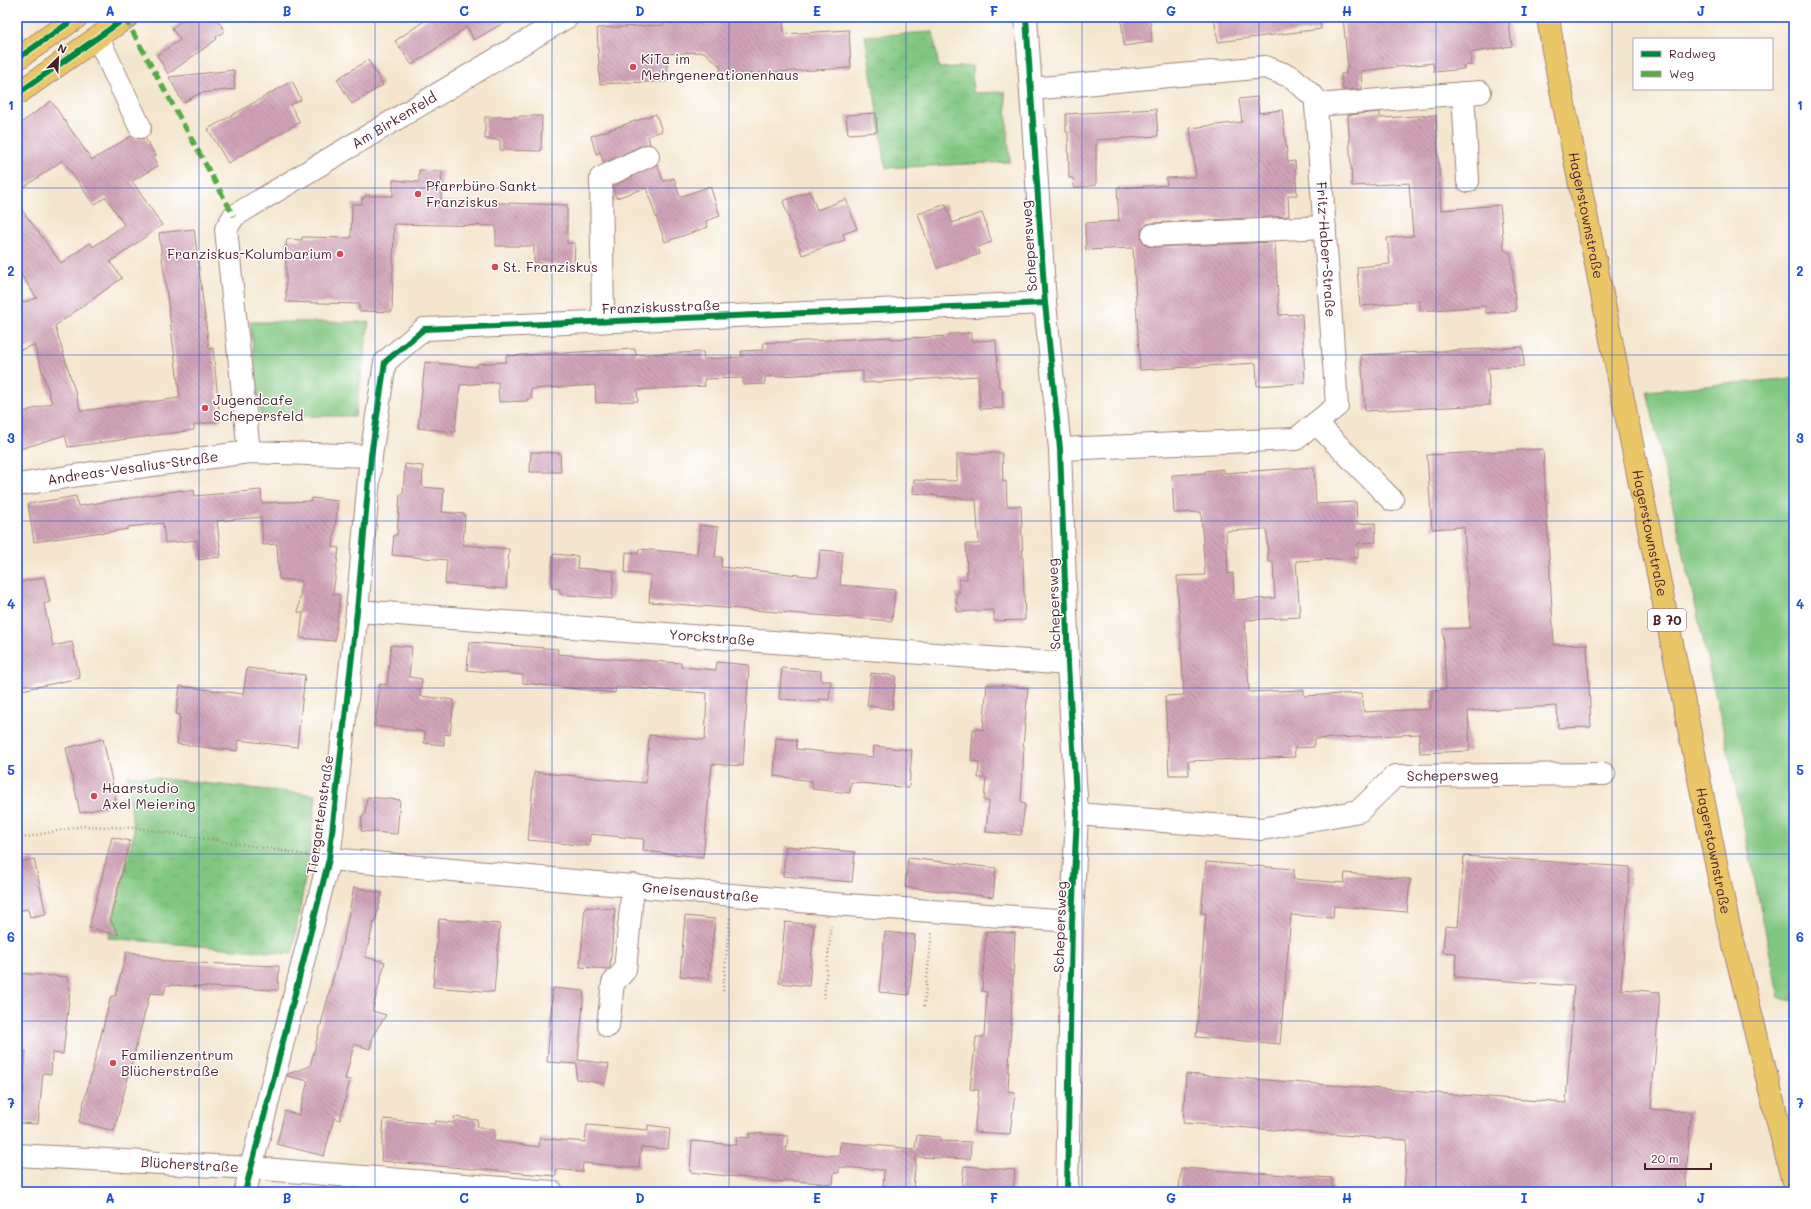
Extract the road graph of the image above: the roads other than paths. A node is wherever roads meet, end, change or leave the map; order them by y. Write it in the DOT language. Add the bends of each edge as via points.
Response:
graph roads {
  1 [pos="77,17"];
  2 [pos="127,17"];
  3 [pos="567,17"];
  4 [pos="1026,17"];
  5 [pos="1548,17"];
  6 [pos="98,38"];
  7 [pos="17,59"];
  8 [pos="1031,89"];
  9 [pos="17,94"];
  10 [pos="1316,105"];
  11 [pos="140,127"];
  12 [pos="648,156"];
  13 [pos="1468,181"];
  14 [pos="1324,227"];
  15 [pos="1153,235"];
  16 [pos="1045,303"];
  17 [pos="603,321"];
  18 [pos="1316,423"];
  19 [pos="1060,449"];
  20 [pos="249,452"];
  21 [pos="371,456"];
  22 [pos="17,485"];
  23 [pos="1392,500"];
  24 [pos="356,611"];
  25 [pos="1068,664"];
  26 [pos="1604,774"];
  27 [pos="1077,814"];
  28 [pos="329,859"];
  29 [pos="633,885"];
  30 [pos="1072,921"];
  31 [pos="608,1026"];
  32 [pos="17,1155"];
  33 [pos="251,1168"];
  34 [pos="1794,1186"];
  35 [pos="482,1189"];
  36 [pos="245,1192"];
  37 [pos="552,1192"];
  38 [pos="1067,1192"];
  1 -- 7 [label="main road"];
  2 -- 6 [label="main road"];
  3 -- 20 [label="street, Am Birkenfeld" via="234,216 226,229"];
  4 -- 8 [label="street, Schepersweg"];
  5 -- 34 [label="main road, Hagerstownstraße / B 70" via="1727,918"];
  6 -- 9 [label="main road"];
  6 -- 11 [label="street"];
  8 -- 10 [label="street" via="1265,67 1292,78 1316,99"];
  8 -- 16 [label="street, Schepersweg"];
  10 -- 13 [label="street" via="1471,92"];
  10 -- 14 [label="street, Fritz-Haber-Straße"];
  12 -- 17 [label="street" via="601,178"];
  14 -- 15 [label="street"];
  14 -- 18 [label="street, Fritz-Haber-Straße" via="1337,406"];
  16 -- 17 [label="street, Franziskusstraße"];
  16 -- 19 [label="street, Schepersweg"];
  17 -- 21 [label="street, Franziskusstraße" via="424,328 385,362"];
  18 -- 19 [label="street, Fritz-Haber-Straße" via="1296,439"];
  18 -- 23 [label="street"];
  19 -- 25 [label="street, Schepersweg"];
  20 -- 21 [label="street"];
  20 -- 22 [label="street, Andreas-Vesalius-Straße"];
  21 -- 24 [label="street, Tiergartenstraße"];
  24 -- 25 [label="street, Yorckstraße"];
  24 -- 28 [label="street, Tiergartenstraße"];
  25 -- 27 [label="street, Schepersweg"];
  26 -- 27 [label="street, Schepersweg" via="1395,776 1359,811 1262,829"];
  27 -- 30 [label="street, Schepersweg"];
  28 -- 29 [label="street, Gneisenaustraße"];
  28 -- 33 [label="street, Tiergartenstraße"];
  29 -- 30 [label="street, Gneisenaustraße" via="833,904"];
  29 -- 31 [label="street" via="625,970 613,983"];
  30 -- 38 [label="street, Schepersweg"];
  32 -- 33 [label="street, Blücherstraße"];
  33 -- 35 [label="street, Blücherstraße"];
  33 -- 36 [label="street, Tiergartenstraße"];
  35 -- 37 [label="street, Blücherstraße"];
}
